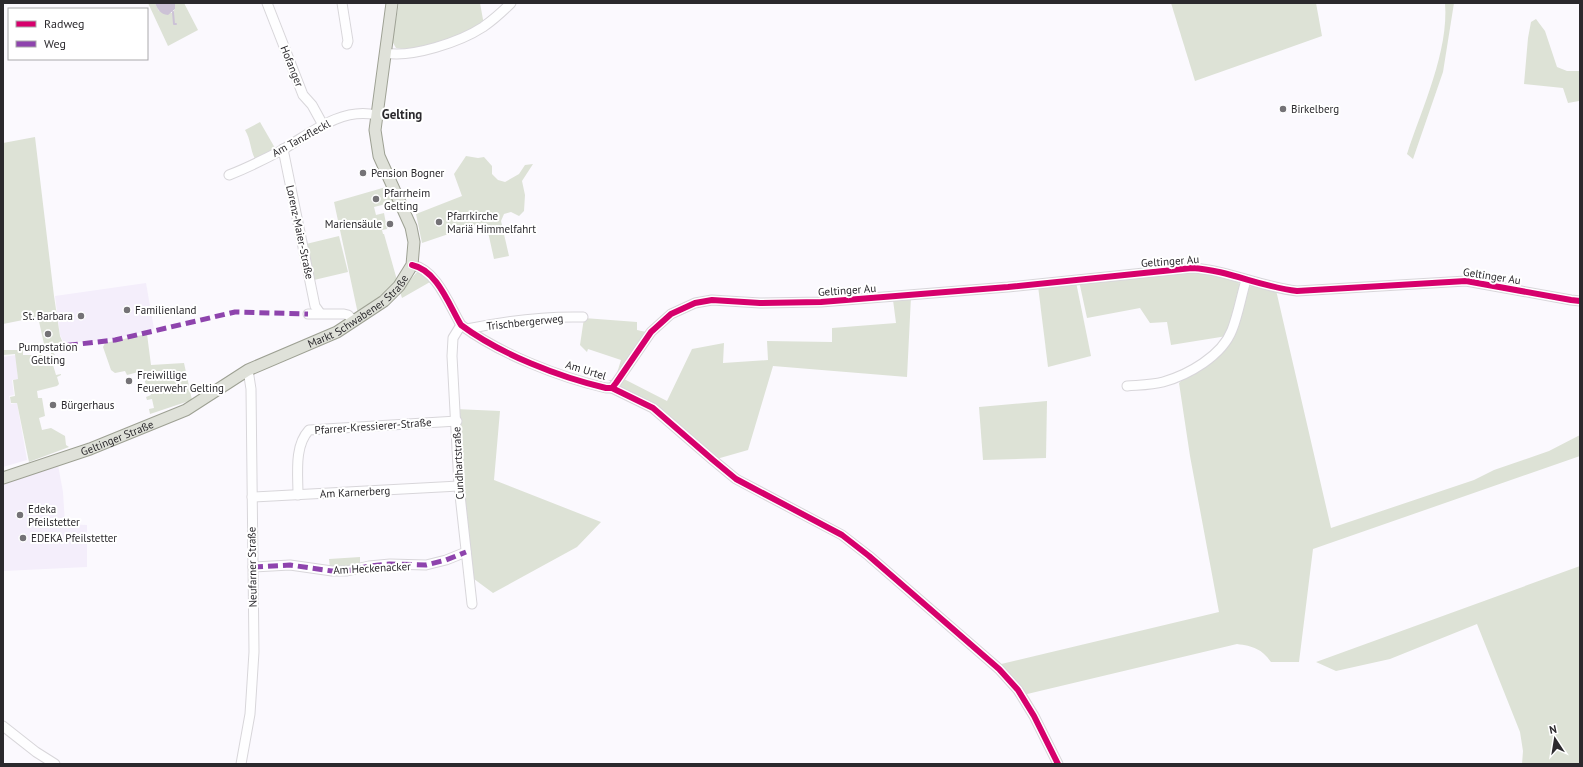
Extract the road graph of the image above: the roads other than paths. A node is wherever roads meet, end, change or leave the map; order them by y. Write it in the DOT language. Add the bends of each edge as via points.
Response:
graph roads {
  1 [pos="267,3"];
  2 [pos="342,3"];
  3 [pos="392,3"];
  4 [pos="511,3"];
  5 [pos="347,44"];
  6 [pos="385,53"];
  7 [pos="376,115"];
  8 [pos="323,126"];
  9 [pos="283,149"];
  10 [pos="229,175"];
  11 [pos="412,265"];
  12 [pos="1246,280"];
  13 [pos="1580,300"];
  14 [pos="805,303"];
  15 [pos="320,313"];
  16 [pos="308,314"];
  17 [pos="583,317"];
  18 [pos="354,321"];
  19 [pos="464,327"];
  20 [pos="248,370"];
  21 [pos="225,384"];
  22 [pos="1127,386"];
  23 [pos="612,388"];
  24 [pos="456,421"];
  25 [pos="3,478"];
  26 [pos="458,486"];
  27 [pos="298,495"];
  28 [pos="252,497"];
  29 [pos="466,552"];
  30 [pos="252,567"];
  31 [pos="472,604"];
  32 [pos="3,726"];
  33 [pos="55,764"];
  34 [pos="241,764"];
  35 [pos="1058,764"];
  1 -- 8 [label="street, Hofanger" via="303,95 312,105"];
  2 -- 5 [label="street"];
  3 -- 6 [label="main road, Markt Schwabener Straße"];
  4 -- 6 [label="street" via="495,19 457,40 411,53"];
  6 -- 7 [label="main road, Markt Schwabener Straße"];
  7 -- 8 [label="street, Am Tanzfleckl" via="355,113"];
  7 -- 11 [label="main road, Markt Schwabener Straße" via="375,137 379,156 413,236 415,253"];
  8 -- 9 [label="street, Am Tanzfleckl" via="301,136"];
  9 -- 10 [label="street, Am Tanzfleckl"];
  9 -- 15 [label="street, Lorenz-Maier-Straße" via="315,306"];
  11 -- 18 [label="main road, Markt Schwabener Straße" via="392,293"];
  11 -- 19 [label="street, Am Urtel" via="424,270 431,277"];
  12 -- 13 [label="street, Geltinger Au" via="1287,290 1310,291 1466,281"];
  12 -- 14 [label="street, Geltinger Au" via="1217,271 1180,269 1008,287"];
  12 -- 22 [label="street" via="1232,330 1217,352 1176,378"];
  14 -- 23 [label="street, Am Urtel" via="712,300 687,305 671,314 652,332"];
  15 -- 16 [label="street"];
  15 -- 18 [label="street" via="348,315"];
  17 -- 19 [label="street, Trischbergerweg" via="557,317"];
  18 -- 20 [label="main road, Markt Schwabener Straße" via="320,340"];
  19 -- 23 [label="street, Am Urtel" via="491,345 523,360 598,386"];
  19 -- 24 [label="street, Cundhartstraße" via="453,338"];
  20 -- 21 [label="main road, Markt Schwabener Straße"];
  20 -- 28 [label="street, Neufarner Straße" via="251,389"];
  21 -- 25 [label="main road, Geltinger Straße" via="197,404 155,423 43,466"];
  23 -- 35 [label="street" via="654,408 736,479 842,535 869,556 1009,679 1034,716"];
  24 -- 26 [label="street, Cundhartstraße"];
  24 -- 27 [label="street, Pfarrer-Kressierer-Straße" via="310,430 301,444 298,460"];
  26 -- 27 [label="street, Am Karnerberg"];
  26 -- 29 [label="street, Cundhartstraße"];
  27 -- 28 [label="street, Am Karnerberg"];
  28 -- 30 [label="street, Neufarner Straße"];
  29 -- 30 [label="street, Am Heckenacker" via="426,565 383,565 347,571 290,565"];
  29 -- 31 [label="street, Cundhartstraße"];
  30 -- 34 [label="street, Neufarner Straße" via="253,686"];
  32 -- 33 [label="street" via="31,749"];
}
